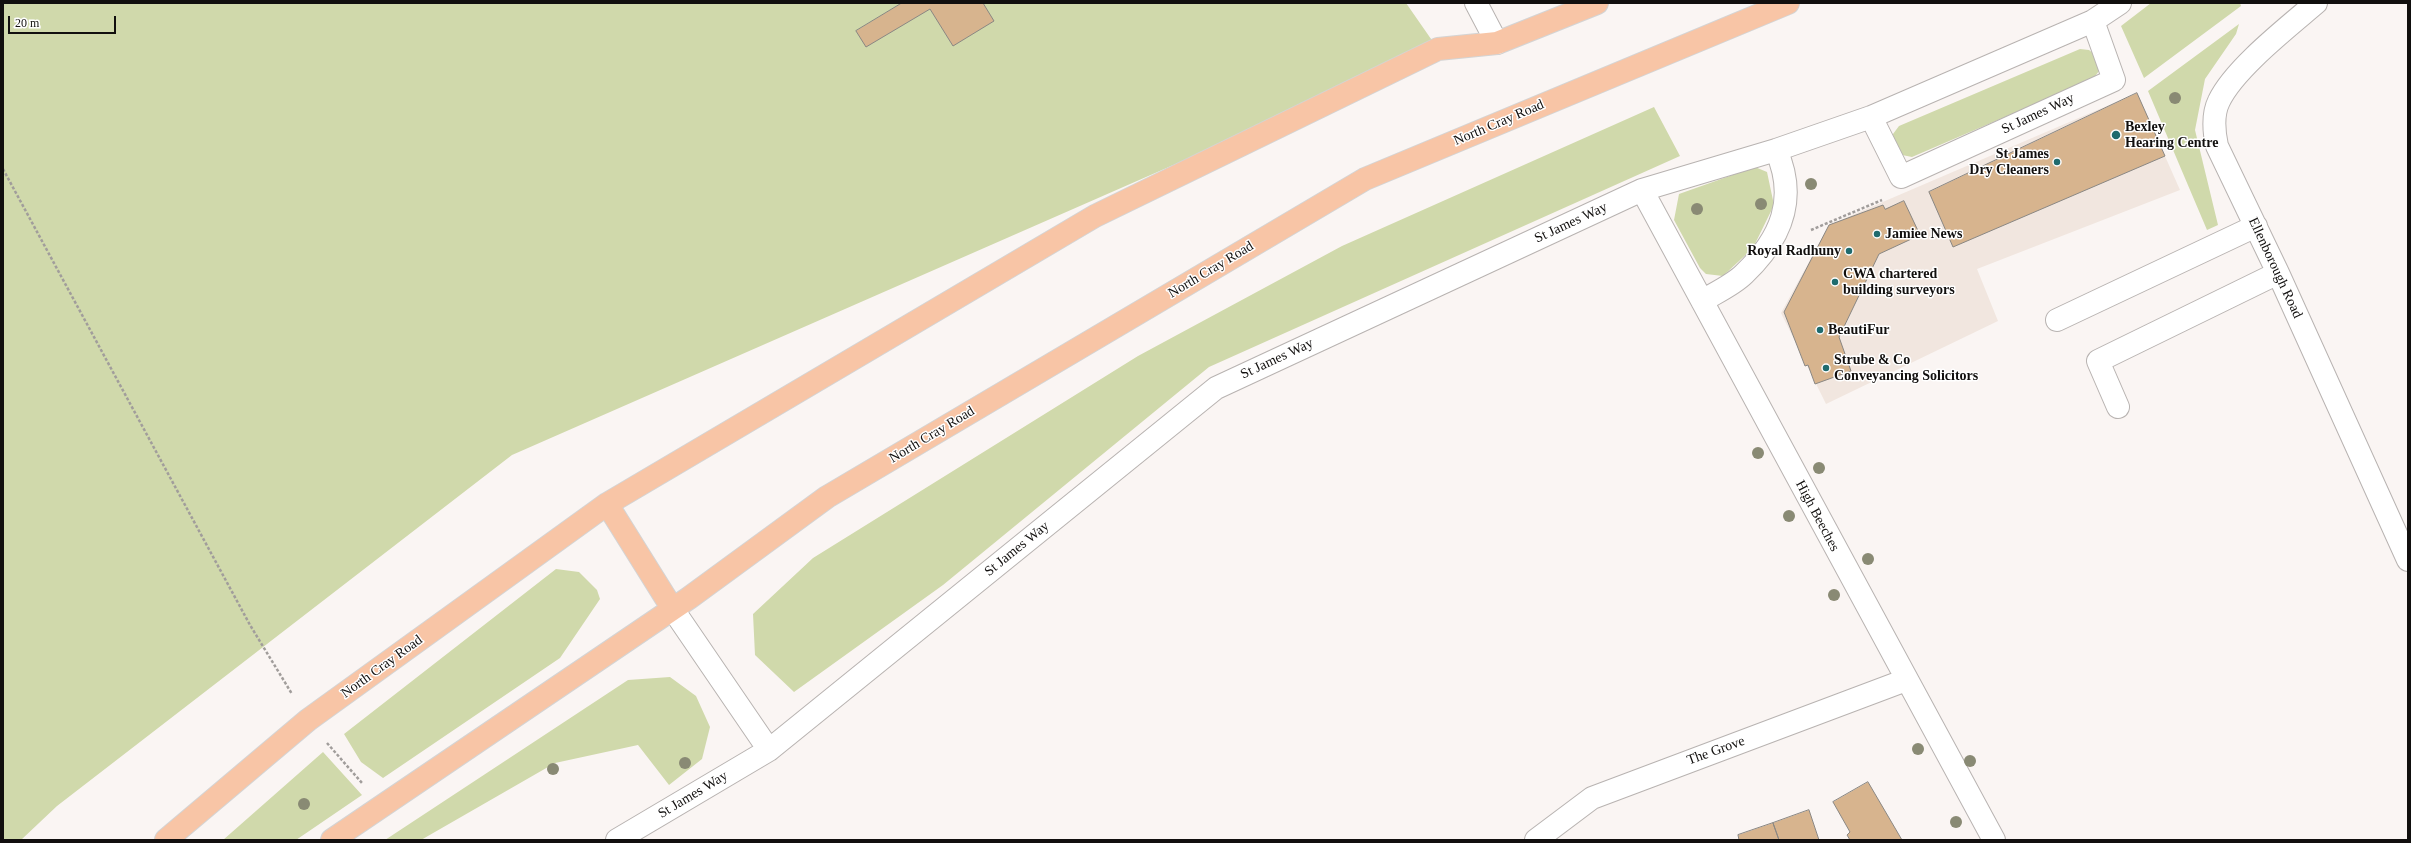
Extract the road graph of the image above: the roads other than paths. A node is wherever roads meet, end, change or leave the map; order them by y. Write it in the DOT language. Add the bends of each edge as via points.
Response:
graph roads {
  1 [pos="1476,3"];
  2 [pos="1597,3"];
  3 [pos="1788,3"];
  4 [pos="2120,3"];
  5 [pos="2316,3"];
  6 [pos="2093,21"];
  7 [pos="1497,43"];
  8 [pos="1871,117"];
  9 [pos="1776,150"];
  10 [pos="1642,190"];
  11 [pos="2256,226"];
  12 [pos="2278,273"];
  13 [pos="1702,301"];
  14 [pos="2057,320"];
  15 [pos="2118,407"];
  16 [pos="607,504"];
  17 [pos="2408,560"];
  18 [pos="672,608"];
  19 [pos="1906,680"];
  20 [pos="769,750"];
  21 [pos="166,840"];
  22 [pos="332,840"];
  23 [pos="617,840"];
  24 [pos="1536,840"];
  25 [pos="1994,840"];
  1 -- 7 [label="street"];
  2 -- 7 [label="main road, North Cray Road"];
  3 -- 18 [label="main road, North Cray Road" via="1365,179 827,497"];
  4 -- 6 [label="street, St James Way"];
  5 -- 11 [label="street, Ellenborough Road" via="2269,44 2227,87 2218,102 2214,132 2217,146"];
  6 -- 8 [label="street, St James Way"];
  6 -- 8 [label="street, St James Way" via="2114,80 1901,177"];
  7 -- 16 [label="main road, North Cray Road" via="1438,49 1095,216"];
  8 -- 9 [label="street, St James Way"];
  9 -- 10 [label="street, St James Way"];
  9 -- 13 [label="street" via="1784,170 1785,212 1769,246 1743,275"];
  10 -- 13 [label="street, High Beeches"];
  10 -- 20 [label="street, St James Way" via="1216,388"];
  11 -- 12 [label="street, Ellenborough Road"];
  11 -- 14 [label="street"];
  12 -- 15 [label="street" via="2098,361"];
  12 -- 17 [label="street, Ellenborough Road"];
  13 -- 19 [label="street, High Beeches"];
  16 -- 18 [label="main road"];
  16 -- 21 [label="main road, North Cray Road" via="308,720"];
  18 -- 20 [label="street"];
  18 -- 22 [label="main road, North Cray Road"];
  19 -- 24 [label="street, The Grove" via="1592,798"];
  19 -- 25 [label="street, High Beeches"];
  20 -- 23 [label="street, St James Way"];
}
